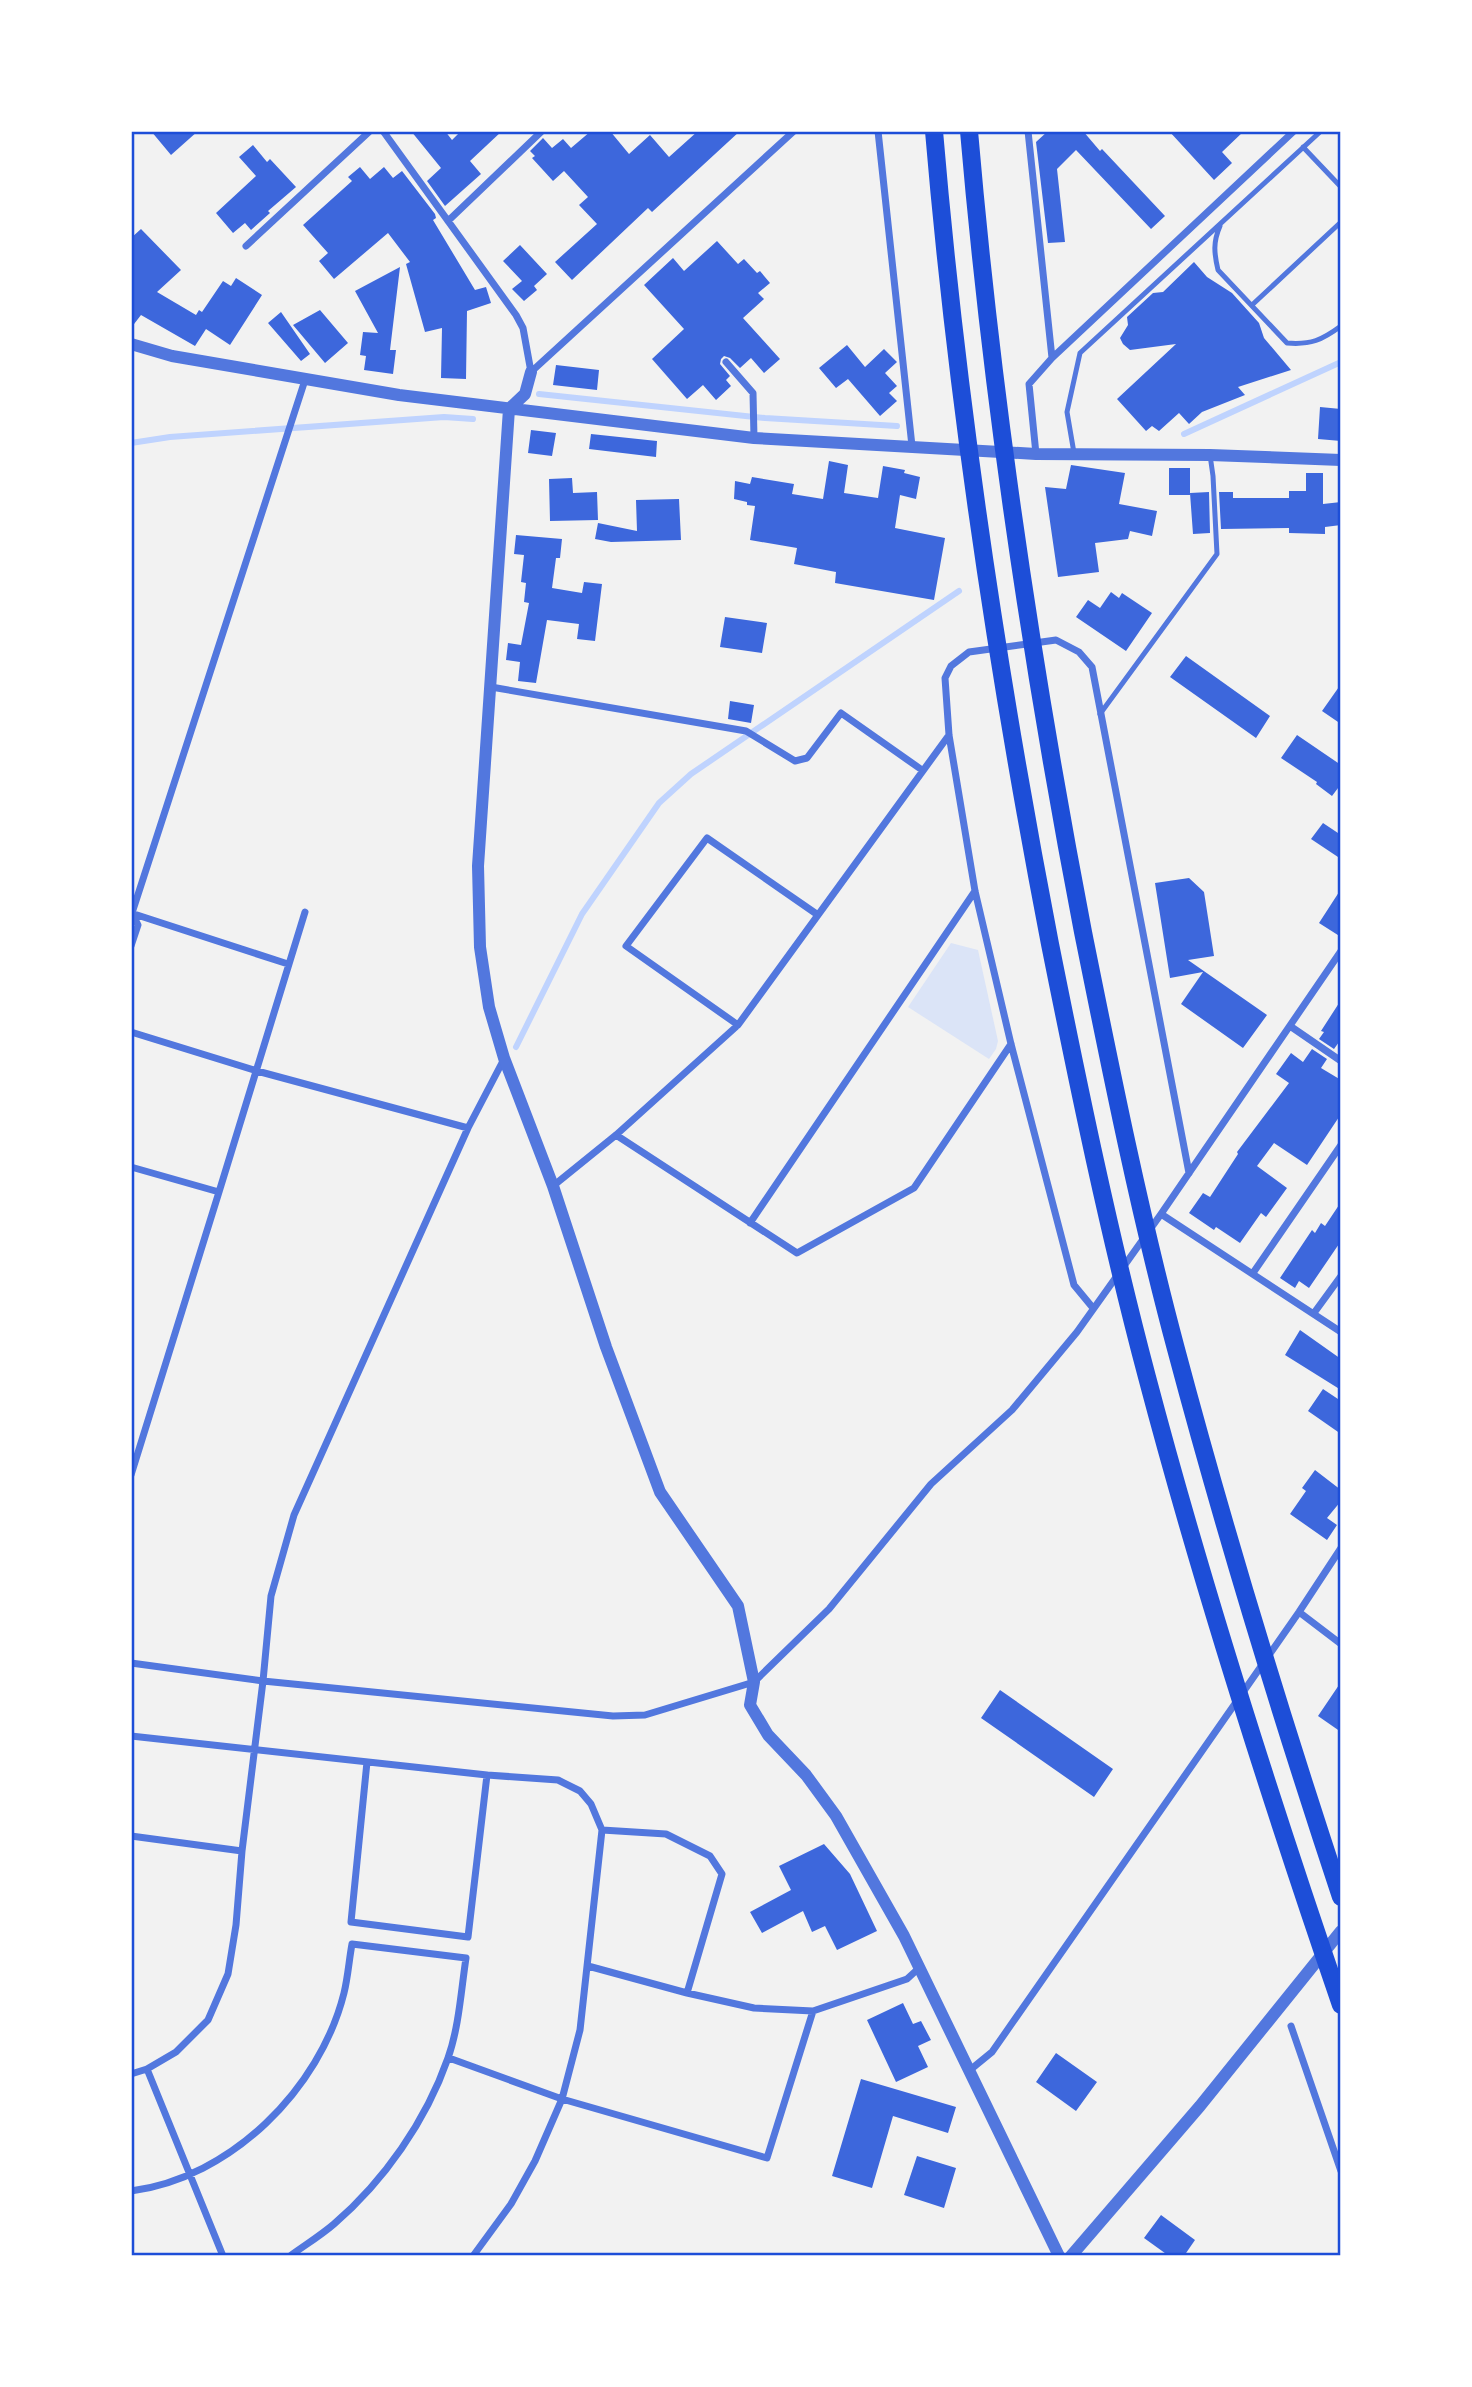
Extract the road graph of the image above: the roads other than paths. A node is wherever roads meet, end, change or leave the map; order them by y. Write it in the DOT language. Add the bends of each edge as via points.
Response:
graph roads {
  1 [pos="370,131"];
  2 [pos="383,131"];
  3 [pos="542,131"];
  4 [pos="794,131"];
  5 [pos="878,131"];
  6 [pos="934,131"];
  7 [pos="970,131"];
  8 [pos="1028,131"];
  9 [pos="1294,131"];
  10 [pos="1321,131"];
  11 [pos="1303,147"];
  12 [pos="1341,187"];
  13 [pos="448,221"];
  14 [pos="1341,222"];
  15 [pos="1221,223"];
  16 [pos="246,246"];
  17 [pos="1252,305"];
  18 [pos="1341,326"];
  19 [pos="131,344"];
  20 [pos="1052,358"];
  21 [pos="726,362"];
  22 [pos="531,372"];
  23 [pos="305,380"];
  24 [pos="509,409"];
  25 [pos="754,438"];
  26 [pos="912,446"];
  27 [pos="1074,453"];
  28 [pos="1036,454"];
  29 [pos="1210,455"];
  30 [pos="1341,460"];
  31 [pos="491,687"];
  32 [pos="1100,714"];
  33 [pos="948,735"];
  34 [pos="922,770"];
  35 [pos="975,891"];
  36 [pos="305,912"];
  37 [pos="132,913"];
  38 [pos="818,915"];
  39 [pos="131,946"];
  40 [pos="1341,951"];
  41 [pos="288,964"];
  42 [pos="738,1025"];
  43 [pos="1290,1026"];
  44 [pos="131,1032"];
  45 [pos="1011,1044"];
  46 [pos="504,1058"];
  47 [pos="1341,1061"];
  48 [pos="257,1071"];
  49 [pos="468,1128"];
  50 [pos="616,1135"];
  51 [pos="1341,1145"];
  52 [pos="131,1167"];
  53 [pos="1189,1173"];
  54 [pos="553,1185"];
  55 [pos="219,1192"];
  56 [pos="1161,1214"];
  57 [pos="750,1223"];
  58 [pos="1253,1273"];
  59 [pos="1341,1276"];
  60 [pos="1093,1308"];
  61 [pos="1314,1313"];
  62 [pos="1341,1332"];
  63 [pos="131,1475"];
  64 [pos="1341,1548"];
  65 [pos="1299,1612"];
  66 [pos="1341,1644"];
  67 [pos="131,1663"];
  68 [pos="263,1681"];
  69 [pos="754,1682"];
  70 [pos="131,1736"];
  71 [pos="254,1751"];
  72 [pos="367,1762"];
  73 [pos="487,1775"];
  74 [pos="602,1830"];
  75 [pos="131,1836"];
  76 [pos="242,1851"];
  77 [pos="1341,1897"];
  78 [pos="1341,1931"];
  79 [pos="588,1966"];
  80 [pos="919,1968"];
  81 [pos="687,1993"];
  82 [pos="1340,2003"];
  83 [pos="813,2011"];
  84 [pos="1292,2026"];
  85 [pos="449,2057"];
  86 [pos="147,2069"];
  87 [pos="970,2070"];
  88 [pos="131,2074"];
  89 [pos="562,2099"];
  90 [pos="1341,2171"];
  91 [pos="190,2175"];
  92 [pos="131,2192"];
  93 [pos="223,2256"];
  94 [pos="290,2256"];
  95 [pos="473,2256"];
  96 [pos="1059,2256"];
  97 [pos="1071,2256"];
  1 -- 16 [label="street"];
  2 -- 13 [label="street"];
  3 -- 13 [label="street"];
  4 -- 22 [label="street"];
  5 -- 26 [label="street"];
  6 -- 82 [label="highway" via="977,523 1066,1025 1147,1378 1224,1643"];
  7 -- 77 [label="highway" via="1011,516 1105,1045 1175,1346 1251,1618"];
  8 -- 20 [label="street"];
  9 -- 20 [label="street"];
  10 -- 11 [label="lane"];
  11 -- 12 [label="lane"];
  11 -- 15 [label="lane"];
  13 -- 22 [label="street" via="516,315"];
  14 -- 17 [label="lane"];
  15 -- 17 [label="lane" via="1214,240 1218,270"];
  15 -- 27 [label="lane" via="1080,353 1067,412"];
  17 -- 18 [label="lane" via="1287,343 1304,345"];
  19 -- 23 [label="street"];
  20 -- 28 [label="street" via="1029,384"];
  21 -- 25 [label="street" via="753,393"];
  22 -- 24 [label="street" via="526,394"];
  23 -- 24 [label="street"];
  23 -- 37 [label="street"];
  24 -- 25 [label="street"];
  24 -- 31 [label="street"];
  25 -- 26 [label="street"];
  26 -- 28 [label="street"];
  27 -- 28 [label="street"];
  27 -- 29 [label="street"];
  29 -- 30 [label="street"];
  29 -- 32 [label="lane" via="1217,554"];
  31 -- 34 [label="street" via="746,731 794,761 807,758 841,713"];
  31 -- 46 [label="street" via="478,866 480,947 489,1007"];
  32 -- 33 [label="street" via="1092,667 1079,652 1056,640 969,652 951,666 945,678"];
  32 -- 53 [label="street"];
  33 -- 34 [label="street"];
  33 -- 35 [label="street"];
  34 -- 38 [label="street"];
  35 -- 45 [label="street"];
  35 -- 57 [label="street"];
  36 -- 41 [label="street"];
  37 -- 39 [label="street" via="138,925"];
  37 -- 41 [label="street"];
  38 -- 42 [label="street"];
  38 -- 42 [label="street" via="707,838 626,946"];
  40 -- 43 [label="street"];
  41 -- 48 [label="street"];
  42 -- 50 [label="street"];
  43 -- 47 [label="street"];
  43 -- 53 [label="street"];
  44 -- 48 [label="street"];
  45 -- 57 [label="street" via="914,1188 797,1253"];
  45 -- 60 [label="street" via="1074,1285"];
  46 -- 49 [label="street"];
  46 -- 54 [label="street"];
  48 -- 49 [label="street"];
  48 -- 55 [label="street"];
  49 -- 68 [label="street" via="295,1515 271,1596"];
  50 -- 54 [label="street"];
  50 -- 57 [label="street"];
  51 -- 58 [label="street"];
  52 -- 55 [label="street"];
  53 -- 56 [label="street"];
  54 -- 69 [label="street" via="660,1492 738,1605"];
  55 -- 63 [label="street"];
  56 -- 58 [label="street"];
  56 -- 60 [label="street"];
  58 -- 61 [label="street"];
  59 -- 61 [label="street"];
  60 -- 69 [label="street" via="1012,1409 931,1484 829,1609"];
  61 -- 62 [label="street"];
  64 -- 65 [label="street"];
  65 -- 66 [label="street"];
  65 -- 87 [label="street" via="992,2052"];
  67 -- 68 [label="street"];
  68 -- 69 [label="street" via="613,1716 645,1715"];
  68 -- 71 [label="street"];
  69 -- 80 [label="street" via="750,1705 768,1734 836,1816"];
  70 -- 71 [label="street"];
  71 -- 72 [label="street"];
  71 -- 76 [label="street"];
  72 -- 73 [label="street"];
  72 -- 73 [label="street" via="351,1923 468,1937"];
  73 -- 74 [label="street" via="558,1780 580,1791"];
  74 -- 79 [label="street"];
  74 -- 81 [label="street" via="666,1834 710,1856 722,1874"];
  75 -- 76 [label="street"];
  76 -- 86 [label="street" via="228,1974 208,2020 176,2052"];
  78 -- 97 [label="street"];
  79 -- 81 [label="street"];
  79 -- 89 [label="street" via="580,2030"];
  80 -- 83 [label="street" via="907,1979"];
  80 -- 87 [label="street"];
  81 -- 83 [label="street" via="754,2008"];
  83 -- 89 [label="street" via="767,2158"];
  84 -- 90 [label="street"];
  85 -- 89 [label="street"];
  85 -- 91 [label="street" via="466,1958 352,1944 334,2021 316,2062 291,2098 254,2135"];
  85 -- 94 [label="street" via="397,2155 366,2193"];
  86 -- 88 [label="street"];
  86 -- 91 [label="street"];
  87 -- 96 [label="street"];
  89 -- 95 [label="street" via="511,2204"];
  91 -- 92 [label="street"];
  91 -- 93 [label="street"];
}
